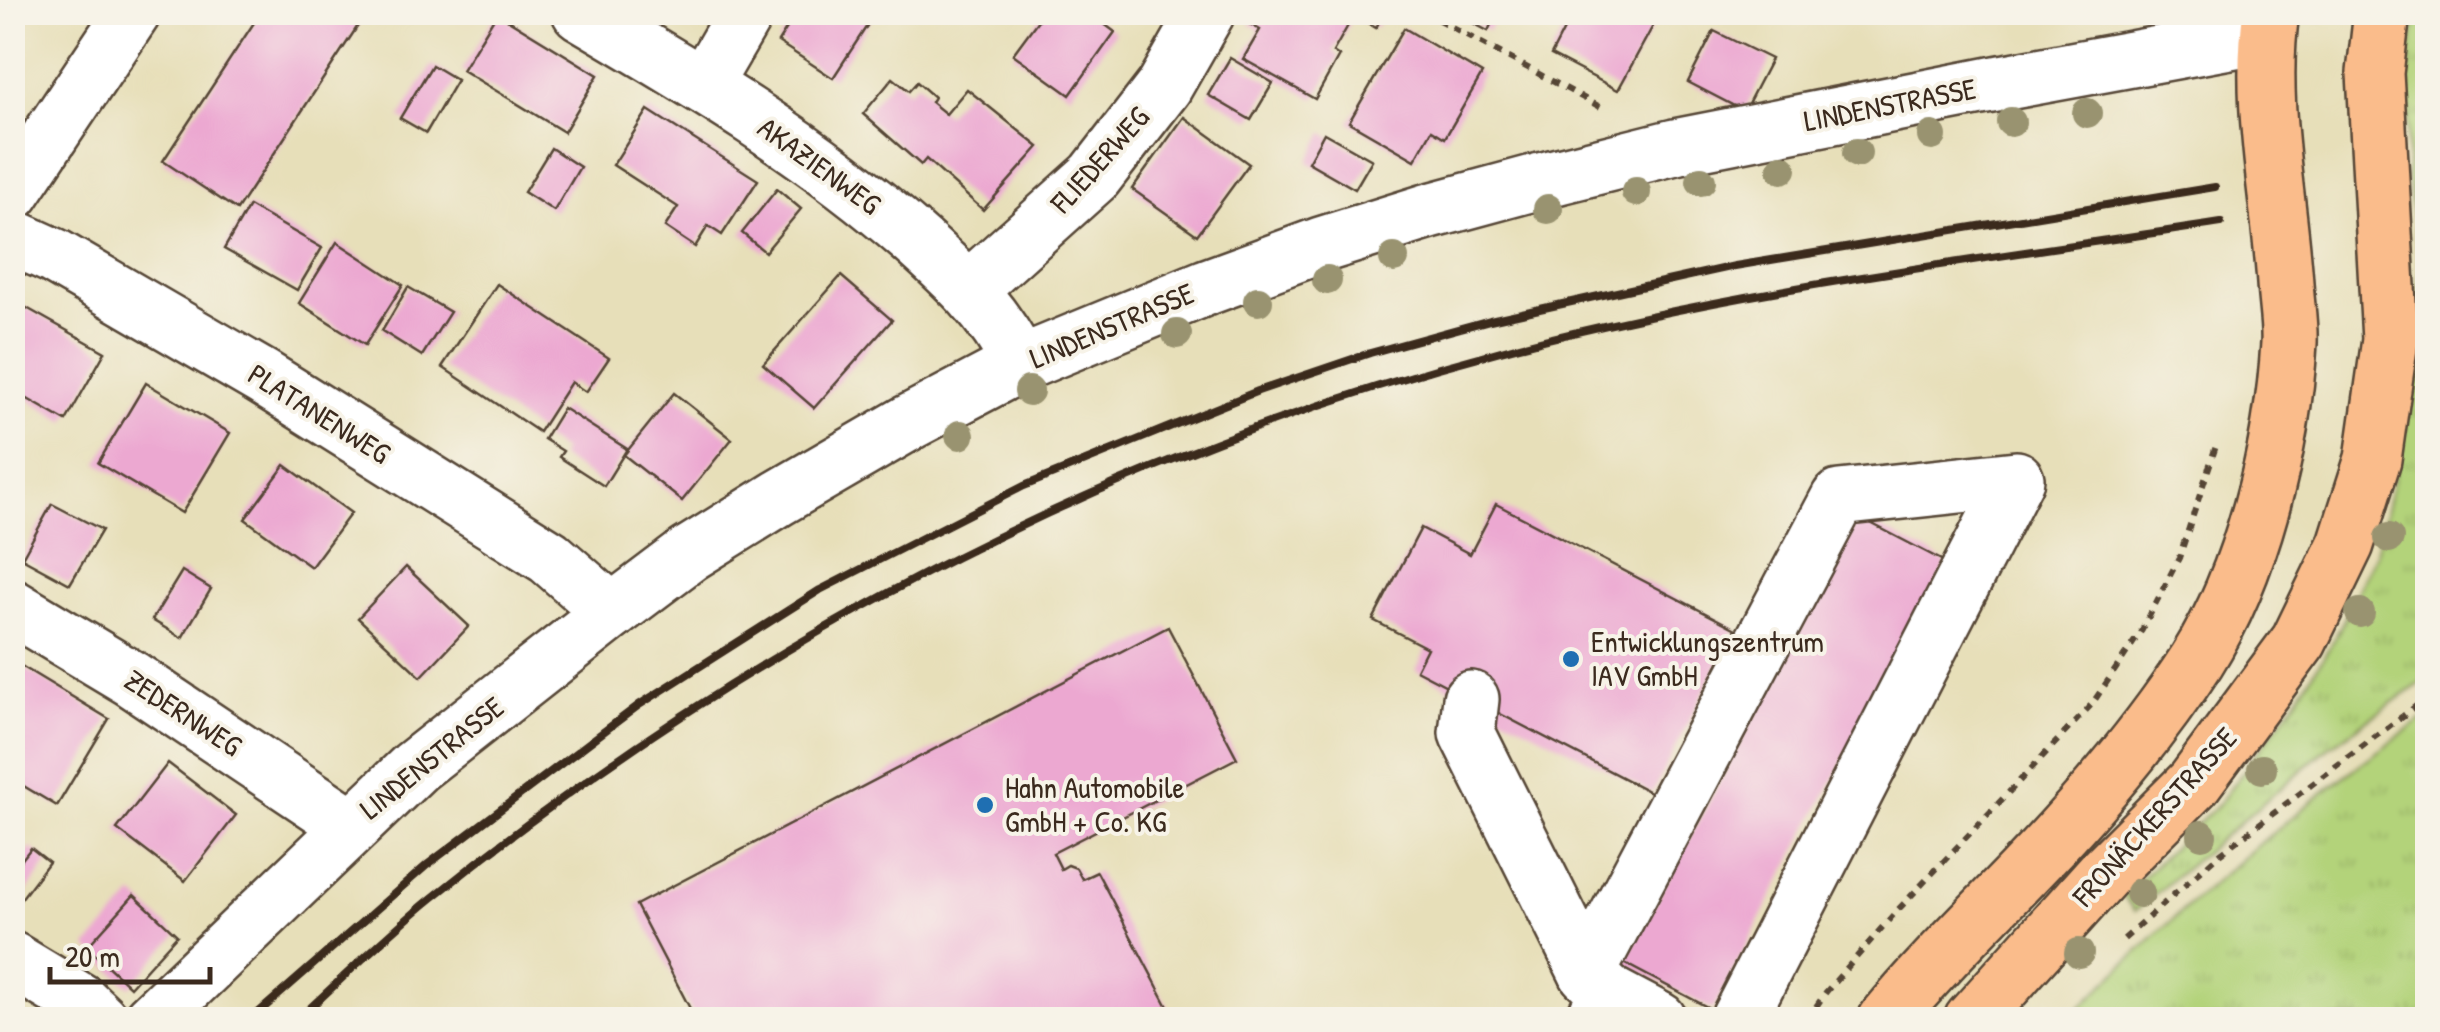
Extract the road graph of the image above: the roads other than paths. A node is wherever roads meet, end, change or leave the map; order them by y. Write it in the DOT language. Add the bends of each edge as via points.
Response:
graph roads {
  1 [pos="133,12"];
  2 [pos="580,12"];
  3 [pos="746,12"];
  4 [pos="1207,12"];
  5 [pos="2382,12"];
  6 [pos="2269,23"];
  7 [pos="704,84"];
  8 [pos="12,193"];
  9 [pos="12,237"];
  10 [pos="970,288"];
  11 [pos="1020,364"];
  12 [pos="12,607"];
  13 [pos="612,612"];
  14 [pos="1471,699"];
  15 [pos="350,826"];
  16 [pos="12,960"];
  17 [pos="1596,995"];
  18 [pos="100,1020"];
  19 [pos="151,1020"];
  20 [pos="1659,1020"];
  21 [pos="1738,1020"];
  22 [pos="1886,1020"];
  23 [pos="1972,1020"];
  1 -- 8 [label="street"];
  2 -- 7 [label="street, AKAZIENWEG"];
  3 -- 7 [label="street"];
  4 -- 10 [label="street, FLIEDERWEG" via="1164,87 1095,176"];
  5 -- 23 [label="main road, FRONÄCKERSTRASSE" via="2376,73 2390,340 2373,459 2346,544 2298,641 2194,784"];
  6 -- 11 [label="street, LINDENSTRASSE" via="1676,147 1430,210 1206,286"];
  6 -- 22 [label="main road, FRONÄCKERSTRASSE" via="2267,116 2289,341 2266,485 2237,580 2198,657 2144,734"];
  7 -- 10 [label="street, AKAZIENWEG" via="856,188"];
  9 -- 13 [label="street, PLATANENWEG" via="313,409 549,557"];
  10 -- 11 [label="street, AKAZIENWEG"];
  11 -- 13 [label="street, LINDENSTRASSE" via="779,498"];
  12 -- 15 [label="street, ZEDERNWEG" via="132,678"];
  13 -- 15 [label="street, LINDENSTRASSE" via="415,766"];
  14 -- 17 [label="street" via="1467,734"];
  15 -- 19 [label="street, LINDENSTRASSE"];
  16 -- 18 [label="street"];
  17 -- 20 [label="street"];
  17 -- 21 [label="street" via="1839,498 2016,479"];
}
